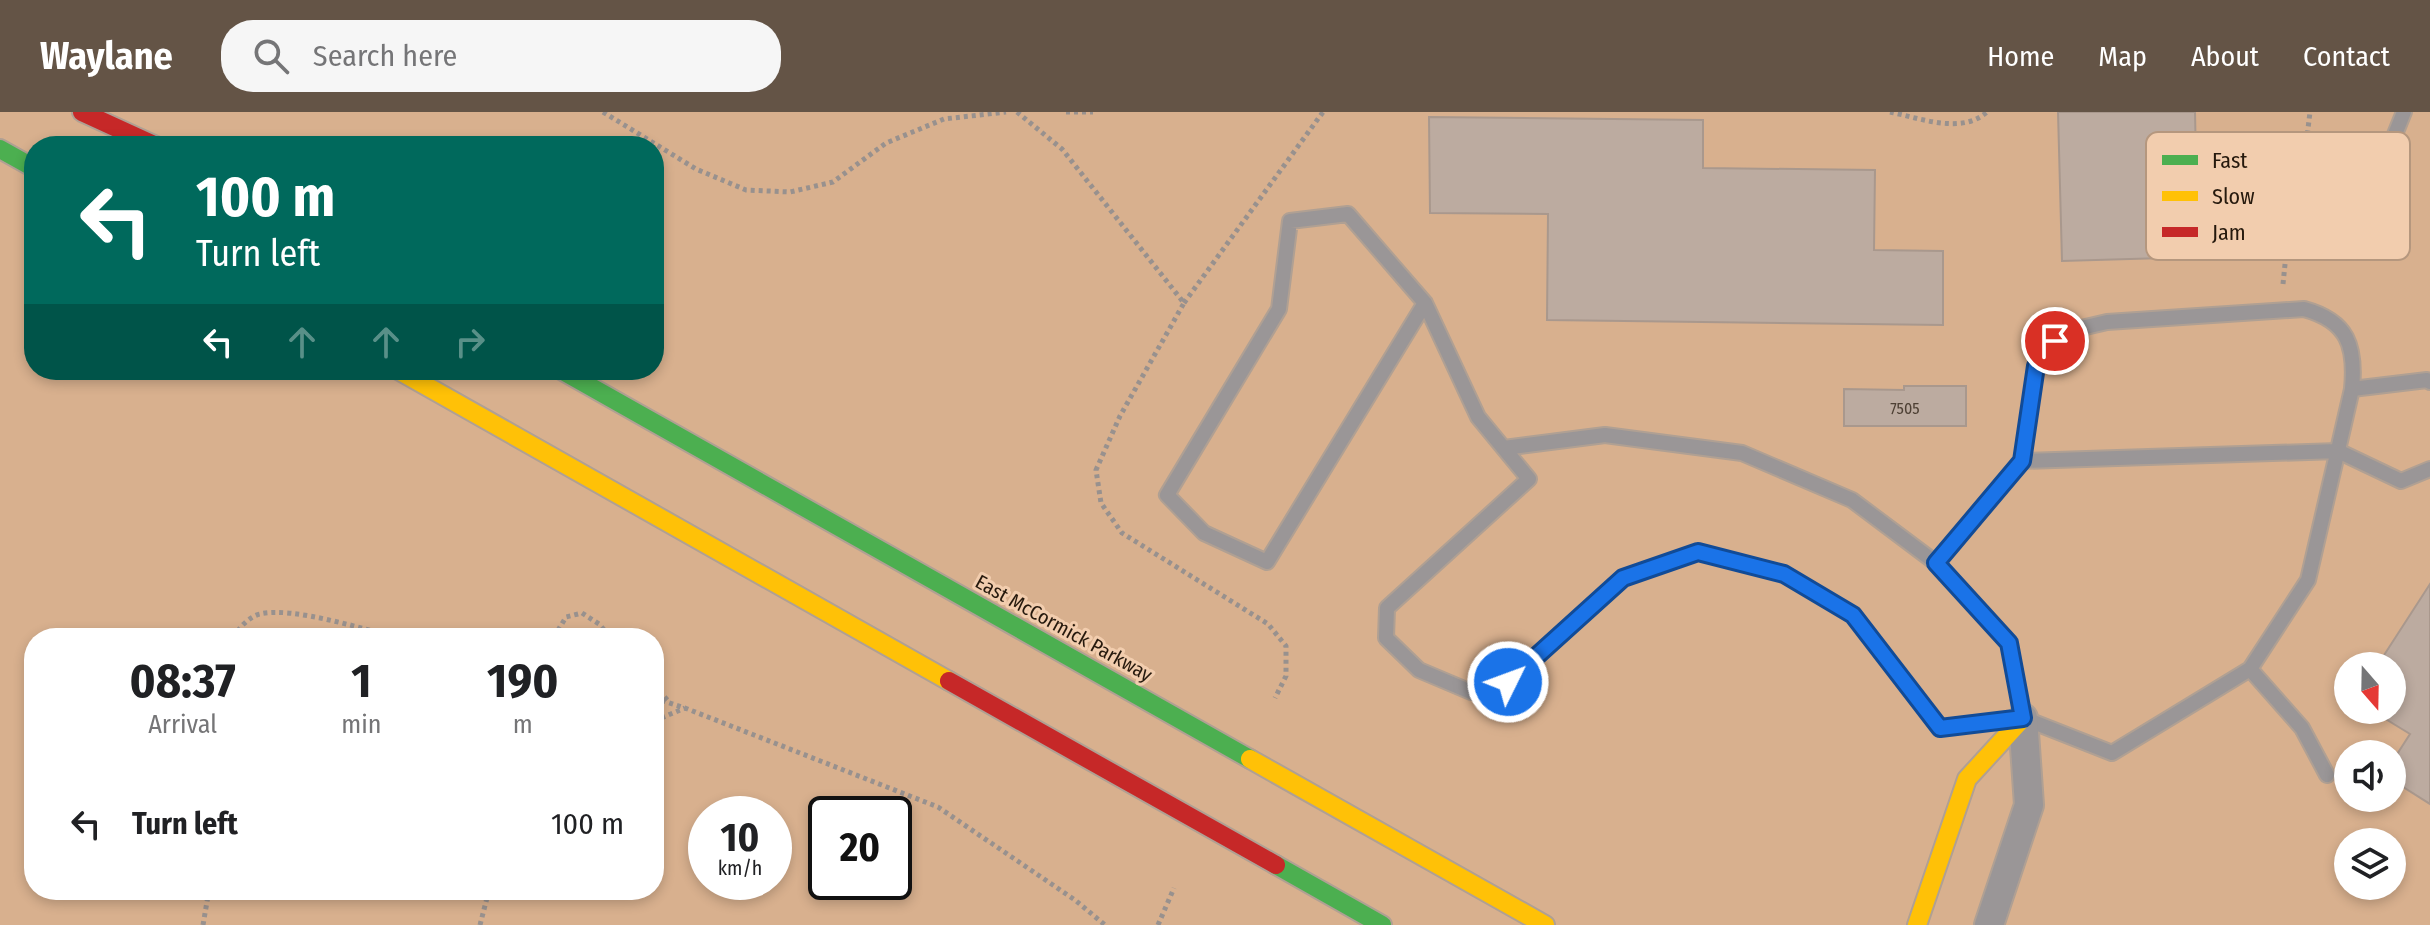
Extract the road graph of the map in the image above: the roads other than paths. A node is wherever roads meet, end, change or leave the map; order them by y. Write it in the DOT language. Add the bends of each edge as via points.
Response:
graph roads {
  1 [pos="82,112"];
  2 [pos="2404,112"];
  3 [pos="2396,132"];
  4 [pos="134,136"];
  5 [pos="0,149"];
  6 [pos="24,162"];
  7 [pos="1425,303"];
  8 [pos="416,380"];
  9 [pos="579,380"];
  10 [pos="2430,382"];
  11 [pos="2352,389"];
  12 [pos="1504,448"];
  13 [pos="2338,451"];
  14 [pos="2022,461"];
  15 [pos="2430,469"];
  16 [pos="1936,563"];
  17 [pos="2250,669"];
  18 [pos="2023,718"];
  19 [pos="2327,775"];
  20 [pos="1382,925"];
  21 [pos="1545,925"];
  22 [pos="1917,925"];
  23 [pos="1989,925"];
  1 -- 4 [label="main road"];
  2 -- 3 [label="lane"];
  5 -- 6 [label="main road"];
  7 -- 7 [label="lane" via="1348,214 1290,221 1279,309 1167,495 1204,533 1267,562"];
  7 -- 12 [label="lane" via="1478,417"];
  8 -- 20 [label="main road"];
  9 -- 21 [label="main road, East McCormick Parkway"];
  10 -- 11 [label="lane"];
  11 -- 13 [label="lane"];
  11 -- 14 [label="lane" via="2354,362 2345,335 2336,322 2304,309 2107,322 2055,341 2036,366"];
  12 -- 16 [label="lane" via="1605,435 1742,453 1852,500"];
  12 -- 18 [label="lane" via="1529,479 1387,608 1386,638 1419,670 1471,692 1508,682 1623,578 1698,552 1784,574 1853,615 1940,728"];
  13 -- 14 [label="lane"];
  13 -- 15 [label="lane" via="2401,481"];
  13 -- 17 [label="lane" via="2308,580"];
  14 -- 16 [label="lane"];
  16 -- 18 [label="lane" via="2009,643"];
  17 -- 18 [label="lane" via="2112,753"];
  17 -- 19 [label="lane" via="2302,728"];
  18 -- 22 [label="main road" via="1967,779"];
  18 -- 23 [label="street" via="2029,805"];
}
